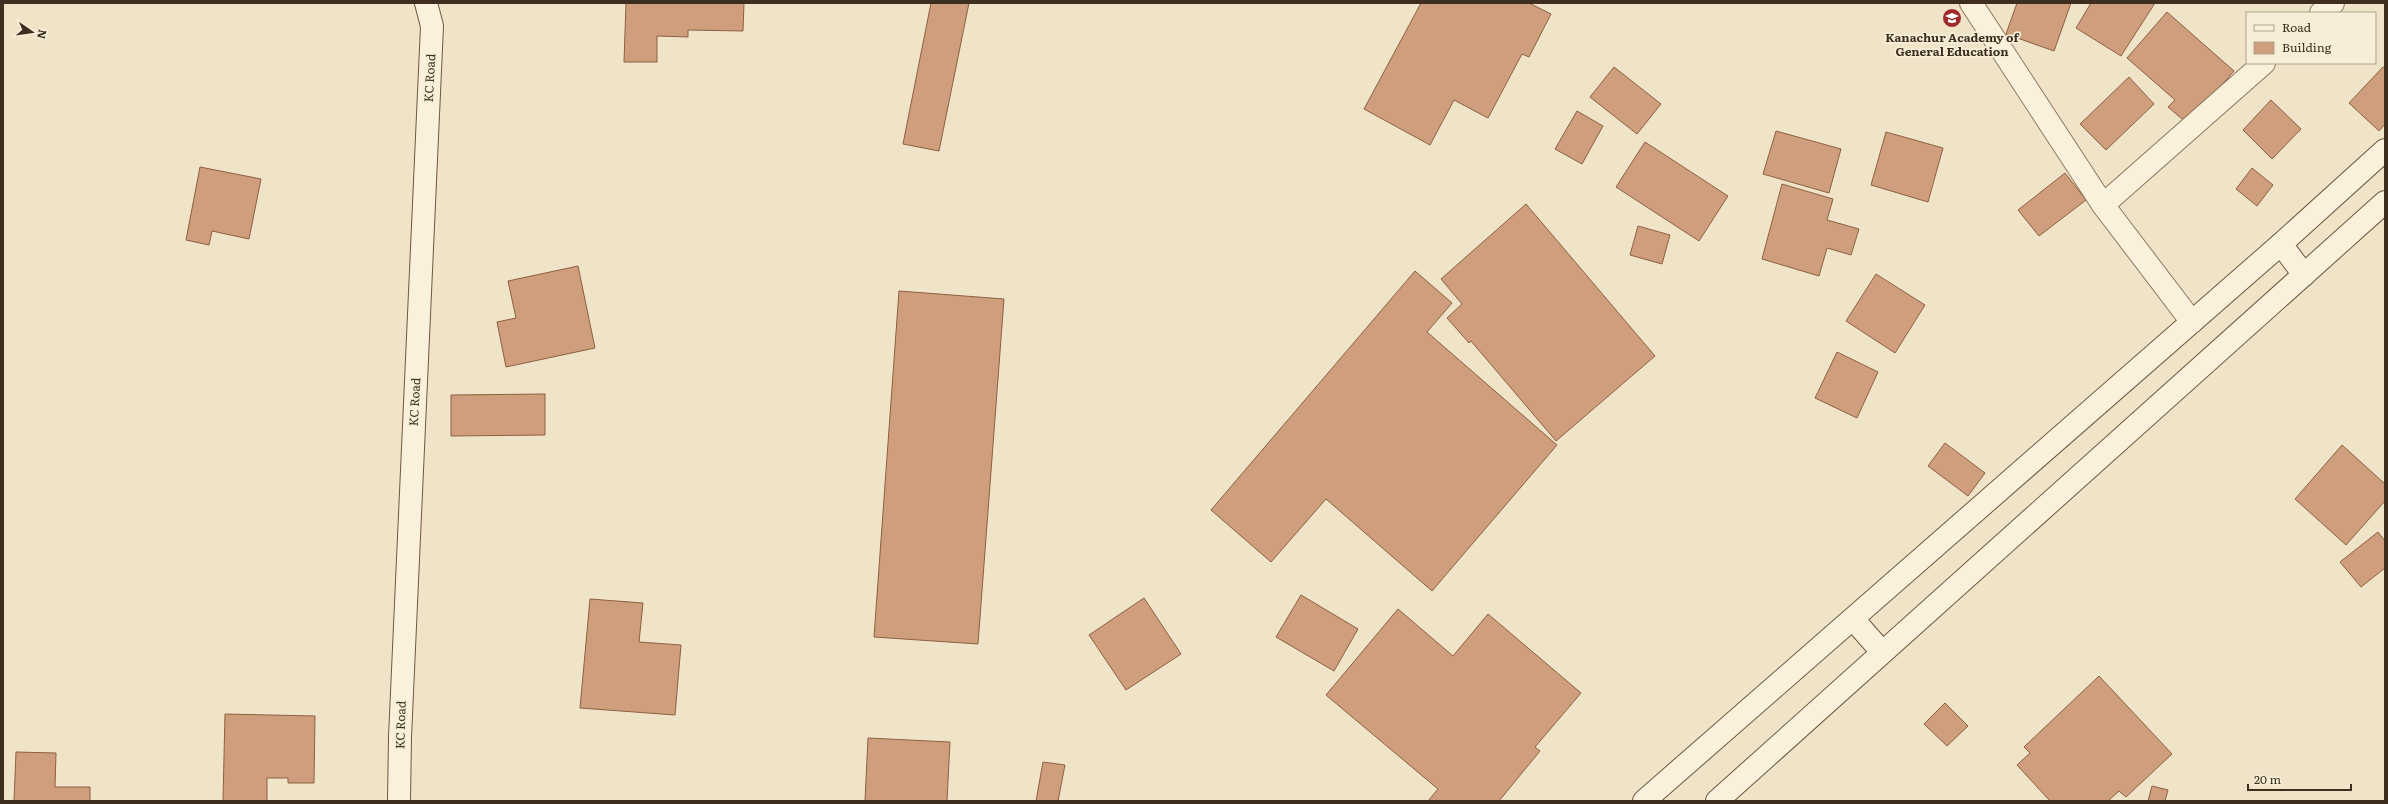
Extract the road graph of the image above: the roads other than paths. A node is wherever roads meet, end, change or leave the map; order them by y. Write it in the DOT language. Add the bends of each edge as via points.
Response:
graph roads {
  1 [pos="426,3"];
  2 [pos="1972,3"];
  3 [pos="2333,3"];
  4 [pos="2322,12"];
  5 [pos="2263,64"];
  6 [pos="2385,150"];
  7 [pos="2385,202"];
  8 [pos="2103,205"];
  9 [pos="2282,244"];
  10 [pos="2304,274"];
  11 [pos="2192,322"];
  12 [pos="1853,618"];
  13 [pos="1882,652"];
  14 [pos="399,801"];
  15 [pos="1644,801"];
  16 [pos="1717,801"];
  1 -- 14 [label="main road, KC Road" via="432,26"];
  2 -- 8 [label="main road"];
  3 -- 4 [label="main road"];
  5 -- 8 [label="main road"];
  6 -- 9 [label="main road"];
  7 -- 10 [label="main road"];
  8 -- 11 [label="main road"];
  9 -- 10 [label="main road"];
  9 -- 11 [label="main road"];
  10 -- 13 [label="main road"];
  11 -- 12 [label="main road"];
  12 -- 13 [label="main road"];
  12 -- 15 [label="main road"];
  13 -- 16 [label="main road"];
}
